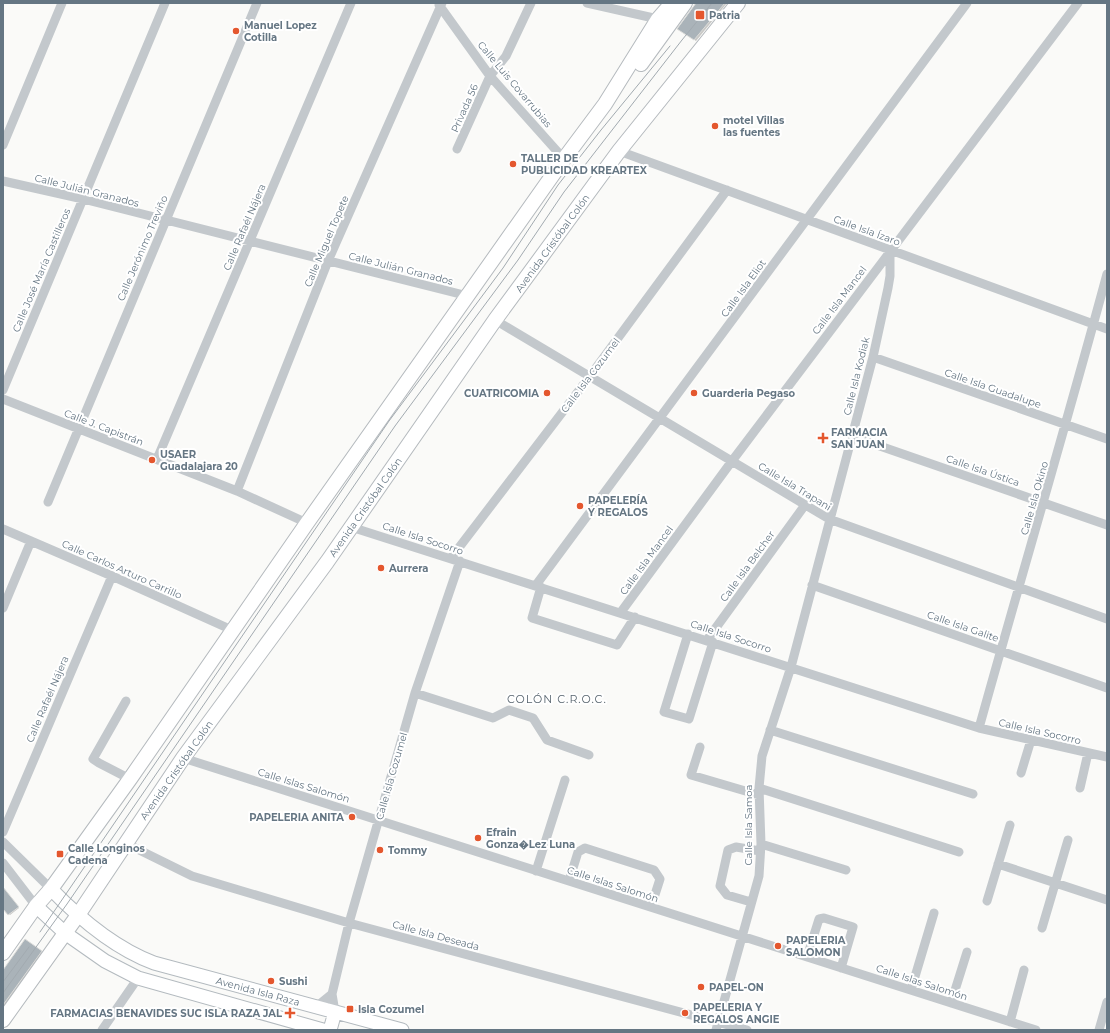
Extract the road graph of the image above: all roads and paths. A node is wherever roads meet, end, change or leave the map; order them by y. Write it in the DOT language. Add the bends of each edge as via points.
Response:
graph roads {
  1 [pos="62,3"];
  2 [pos="165,3"];
  3 [pos="257,3"];
  4 [pos="351,3"];
  5 [pos="531,3"];
  6 [pos="587,3"];
  7 [pos="668,3"];
  8 [pos="672,3"];
  9 [pos="685,3"];
  10 [pos="738,3"];
  11 [pos="967,3"];
  12 [pos="1078,3"];
  13 [pos="440,5"];
  14 [pos="662,24"];
  15 [pos="490,76"];
  16 [pos="3,145"];
  17 [pos="457,149"];
  18 [pos="619,151"];
  19 [pos="564,159"];
  20 [pos="3,181"];
  21 [pos="727,190"];
  22 [pos="83,199"];
  23 [pos="165,220"];
  24 [pos="806,220"];
  25 [pos="250,241"];
  26 [pos="890,251"];
  27 [pos="328,261"];
  28 [pos="1107,274"];
  29 [pos="468,296"];
  30 [pos="495,320"];
  31 [pos="1094,324"];
  32 [pos="1107,329"];
  33 [pos="873,357"];
  34 [pos="590,376"];
  35 [pos="3,390"];
  36 [pos="3,399"];
  37 [pos="660,418"];
  38 [pos="1066,425"];
  39 [pos="78,429"];
  40 [pos="851,436"];
  41 [pos="1107,440"];
  42 [pos="157,460"];
  43 [pos="732,461"];
  44 [pos="237,491"];
  45 [pos="48,502"];
  46 [pos="1044,503"];
  47 [pos="805,505"];
  48 [pos="829,519"];
  49 [pos="307,523"];
  50 [pos="1107,525"];
  51 [pos="351,527"];
  52 [pos="3,529"];
  53 [pos="31,541"];
  54 [pos="451,558"];
  55 [pos="460,561"];
  56 [pos="112,576"];
  57 [pos="538,586"];
  58 [pos="812,586"];
  59 [pos="1018,588"];
  60 [pos="3,608"];
  61 [pos="621,612"];
  62 [pos="635,617"];
  63 [pos="1107,619"];
  64 [pos="232,630"];
  65 [pos="688,634"];
  66 [pos="710,641"];
  67 [pos="1001,651"];
  68 [pos="790,667"];
  69 [pos="1107,688"];
  70 [pos="415,693"];
  71 [pos="126,701"];
  72 [pos="979,728"];
  73 [pos="770,730"];
  74 [pos="1031,740"];
  75 [pos="700,747"];
  76 [pos="1088,753"];
  77 [pos="589,754"];
  78 [pos="1107,757"];
  79 [pos="183,758"];
  80 [pos="1021,773"];
  81 [pos="130,779"];
  82 [pos="565,780"];
  83 [pos="1080,788"];
  84 [pos="759,792"];
  85 [pos="973,794"];
  86 [pos="378,820"];
  87 [pos="1010,825"];
  88 [pos="3,832"];
  89 [pos="1068,840"];
  90 [pos="3,842"];
  91 [pos="125,843"];
  92 [pos="760,847"];
  93 [pos="959,852"];
  94 [pos="3,863"];
  95 [pos="998,864"];
  96 [pos="846,870"];
  97 [pos="536,871"];
  98 [pos="569,881"];
  99 [pos="1055,882"];
  100 [pos="51,889"];
  101 [pos="1107,900"];
  102 [pos="987,901"];
  103 [pos="751,902"];
  104 [pos="36,906"];
  105 [pos="651,907"];
  106 [pos="934,913"];
  107 [pos="78,915"];
  108 [pos="349,923"];
  109 [pos="1042,928"];
  110 [pos="65,934"];
  111 [pos="741,936"];
  112 [pos="967,952"];
  113 [pos="3,953"];
  114 [pos="807,958"];
  115 [pos="841,968"];
  116 [pos="1024,970"];
  117 [pos="138,978"];
  118 [pos="911,990"];
  119 [pos="332,994"];
  120 [pos="1107,1002"];
  121 [pos="951,1003"];
  122 [pos="316,1007"];
  123 [pos="335,1012"];
  124 [pos="3,1020"];
  125 [pos="1010,1022"];
  126 [pos="717,1026"];
  127 [pos="315,1029"];
  128 [pos="102,1030"];
  129 [pos="330,1030"];
  130 [pos="402,1030"];
  131 [pos="747,1030"];
  132 [pos="1036,1030"];
  133 [pos="1099,1030"];
  1 -- 16 [label="street"];
  2 -- 22 [label="street, Calle José María Castilleros"];
  3 -- 23 [label="street, Calle Jerónimo Treviño"];
  4 -- 25 [label="street, Calle Rafaél Nájera"];
  5 -- 15 [label="street, Privada 56" via="506,56"];
  6 -- 14 [label="street"];
  7 -- 14 [label="street"];
  8 -- 14 [label="main road"];
  9 -- 14 [label="main road"];
  10 -- 18 [label="main road, Avenida Cristóbal Colón"];
  11 -- 24 [label="street, Calle Isla Eliot"];
  12 -- 26 [label="street, Calle Isla Mancel"];
  13 -- 15 [label="street, Calle Luis Covarrubias"];
  13 -- 27 [label="street, Calle Miguel Topete"];
  14 -- 19 [label="main road" via="640,64 605,104"];
  15 -- 17 [label="street, Privada 56"];
  15 -- 19 [label="street, Calle Luis Covarrubias"];
  18 -- 21 [label="street, Calle Isla Ízaro"];
  18 -- 30 [label="main road, Avenida Cristóbal Colón"];
  19 -- 29 [label="main road"];
  20 -- 22 [label="street, Calle Julián Granados"];
  21 -- 24 [label="street, Calle Isla Ízaro"];
  21 -- 34 [label="street, Calle Isla Cozumel"];
  22 -- 23 [label="street, Calle Julián Granados"];
  22 -- 35 [label="street, Calle José María Castilleros"];
  23 -- 25 [label="street, Calle Julián Granados"];
  23 -- 39 [label="street, Calle Jerónimo Treviño"];
  24 -- 26 [label="street, Calle Isla Ízaro"];
  24 -- 37 [label="street, Calle Isla Eliot"];
  25 -- 27 [label="street, Calle Julián Granados"];
  25 -- 42 [label="street, Calle Rafaél Nájera"];
  26 -- 31 [label="street, Calle Isla Ízaro"];
  26 -- 33 [label="street, Calle Isla Kodiak" via="889,282"];
  26 -- 43 [label="street, Calle Isla Mancel"];
  27 -- 29 [label="street, Calle Julián Granados"];
  27 -- 44 [label="street, Calle Miguel Topete"];
  28 -- 31 [label="street, Calle Isla Okino"];
  29 -- 49 [label="main road"];
  30 -- 34 [label="street, Calle Isla Trapani"];
  30 -- 51 [label="main road, Avenida Cristóbal Colón"];
  31 -- 32 [label="street, Calle Isla Ízaro"];
  31 -- 38 [label="street, Calle Isla Okino"];
  33 -- 38 [label="street, Calle Isla Guadalupe"];
  33 -- 40 [label="street, Calle Isla Kodiak"];
  34 -- 37 [label="street, Calle Isla Trapani"];
  34 -- 54 [label="street, Calle Isla Cozumel"];
  36 -- 39 [label="street, Calle J. Capistrán"];
  37 -- 43 [label="street, Calle Isla Trapani"];
  37 -- 57 [label="street, Calle Isla Eliot"];
  38 -- 41 [label="street, Calle Isla Guadalupe"];
  38 -- 46 [label="street, Calle Isla Okino"];
  39 -- 42 [label="street, Calle J. Capistrán"];
  39 -- 45 [label="street, Calle Jerónimo Treviño"];
  40 -- 46 [label="street, Calle Isla Ústica"];
  40 -- 48 [label="street, Calle Isla Kodiak"];
  42 -- 44 [label="street, Calle J. Capistrán"];
  43 -- 47 [label="street, Calle Isla Trapani"];
  43 -- 61 [label="street, Calle Isla Mancel"];
  44 -- 49 [label="street, Calle J. Capistrán"];
  46 -- 50 [label="street, Calle Isla Ústica"];
  46 -- 59 [label="street, Calle Isla Okino"];
  47 -- 48 [label="street, Calle Isla Trapani"];
  47 -- 66 [label="street, Calle Isla Belcher"];
  48 -- 58 [label="street, Calle Isla Kodiak"];
  48 -- 59 [label="street, Calle Isla Trapani"];
  49 -- 64 [label="main road"];
  51 -- 54 [label="street, Calle Isla Socorro"];
  51 -- 79 [label="main road, Avenida Cristóbal Colón"];
  52 -- 53 [label="street, Calle Carlos Arturo Carrillo"];
  53 -- 56 [label="street, Calle Carlos Arturo Carrillo"];
  53 -- 60 [label="street"];
  54 -- 55 [label="street, Calle Isla Socorro"];
  55 -- 57 [label="street, Calle Isla Socorro"];
  55 -- 70 [label="street, Calle Isla Cozumel"];
  56 -- 64 [label="street, Calle Carlos Arturo Carrillo"];
  56 -- 88 [label="street, Calle Rafaél Nájera"];
  57 -- 61 [label="street, Calle Isla Socorro"];
  57 -- 62 [label="street" via="532,618 617,645"];
  58 -- 67 [label="street, Calle Isla Galite"];
  58 -- 68 [label="street, Calle Isla Kodiak"];
  59 -- 63 [label="street, Calle Isla Trapani"];
  59 -- 67 [label="street, Calle Isla Okino"];
  61 -- 62 [label="street, Calle Isla Socorro"];
  62 -- 65 [label="street, Calle Isla Socorro"];
  64 -- 81 [label="main road"];
  65 -- 66 [label="street, Calle Isla Socorro"];
  65 -- 66 [label="street, Calle Isla Belcher" via="664,712 689,719"];
  66 -- 68 [label="street, Calle Isla Socorro"];
  67 -- 69 [label="street, Calle Isla Galite"];
  67 -- 72 [label="street, Calle Isla Okino"];
  68 -- 72 [label="street, Calle Isla Socorro"];
  68 -- 73 [label="street, Calle Isla Samoa"];
  70 -- 77 [label="street" via="493,718 509,710 533,718 547,740"];
  70 -- 86 [label="street, Calle Isla Cozumel"];
  71 -- 81 [label="street" via="94,759"];
  72 -- 74 [label="street, Calle Isla Socorro"];
  73 -- 84 [label="street, Calle Isla Samoa" via="762,756"];
  73 -- 85 [label="street"];
  74 -- 76 [label="street, Calle Isla Socorro"];
  74 -- 80 [label="street"];
  75 -- 84 [label="street" via="691,775"];
  76 -- 78 [label="street, Calle Isla Socorro"];
  76 -- 83 [label="street"];
  79 -- 86 [label="street, Calle Islas Salomón"];
  79 -- 91 [label="main road, Avenida Cristóbal Colón"];
  81 -- 100 [label="main road"];
  82 -- 97 [label="street"];
  84 -- 92 [label="street, Calle Isla Samoa"];
  84 -- 93 [label="street"];
  86 -- 97 [label="street, Calle Islas Salomón"];
  86 -- 108 [label="street, Calle Isla Cozumel"];
  87 -- 95 [label="street"];
  89 -- 99 [label="street"];
  90 -- 100 [label="street"];
  91 -- 107 [label="main road, Avenida Cristóbal Colón"];
  91 -- 108 [label="street, Calle Isla Deseada" via="192,876"];
  92 -- 96 [label="street"];
  92 -- 103 [label="street, Calle Isla Samoa" via="759,876"];
  92 -- 103 [label="street" via="736,847 728,850 720,886 727,895"];
  94 -- 104 [label="street"];
  95 -- 99 [label="street"];
  95 -- 102 [label="street"];
  97 -- 98 [label="street, Calle Islas Salomón"];
  98 -- 105 [label="street, Calle Islas Salomón"];
  98 -- 105 [label="street" via="578,852 585,848 654,870 660,879"];
  99 -- 101 [label="street"];
  99 -- 109 [label="street"];
  100 -- 104 [label="main road"];
  100 -- 107 [label="street, Avenida Isla Raza"];
  103 -- 111 [label="street, Calle Isla Samoa"];
  104 -- 110 [label="street, Avenida Isla Raza"];
  104 -- 113 [label="main road"];
  105 -- 111 [label="street, Calle Islas Salomón"];
  106 -- 118 [label="street"];
  107 -- 110 [label="main road, Avenida Cristóbal Colón"];
  107 -- 122 [label="street, Avenida Isla Raza" via="118,945 142,959"];
  108 -- 119 [label="street, Calle Isla Cozumel"];
  108 -- 126 [label="street, Calle Isla Deseada"];
  110 -- 117 [label="street, Avenida Isla Raza" via="118,969"];
  110 -- 124 [label="main road, Avenida Cristóbal Colón"];
  111 -- 114 [label="street, Calle Islas Salomón"];
  111 -- 126 [label="street, Calle Isla Samoa"];
  112 -- 121 [label="street"];
  114 -- 115 [label="street, Calle Islas Salomón"];
  114 -- 115 [label="street" via="819,919 824,918 853,927"];
  115 -- 118 [label="street, Calle Islas Salomón"];
  116 -- 125 [label="street"];
  117 -- 127 [label="street, Avenida Isla Raza"];
  117 -- 128 [label="street"];
  118 -- 121 [label="street, Calle Islas Salomón"];
  119 -- 122 [label="street"];
  119 -- 123 [label="street, Calle Isla Cozumel"];
  120 -- 133 [label="street"];
  121 -- 125 [label="street, Calle Islas Salomón"];
  122 -- 123 [label="street, Avenida Isla Raza"];
  122 -- 127 [label="street"];
  123 -- 129 [label="street, Calle Isla Cozumel"];
  123 -- 130 [label="street, Avenida Isla Raza"];
  125 -- 132 [label="street, Calle Islas Salomón"];
  126 -- 131 [label="street, Calle Isla Deseada"];
}
